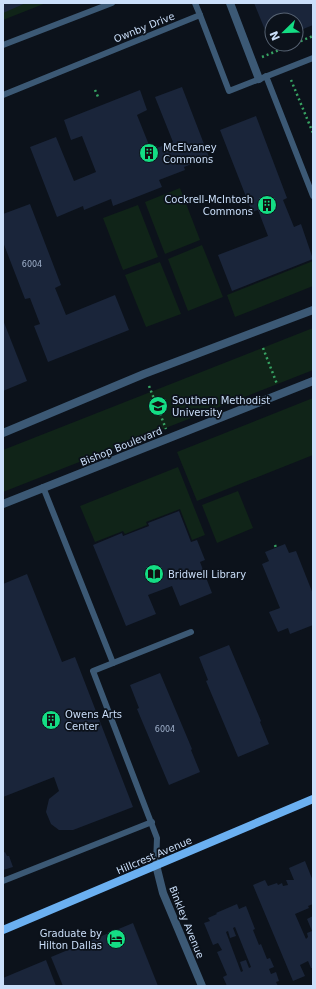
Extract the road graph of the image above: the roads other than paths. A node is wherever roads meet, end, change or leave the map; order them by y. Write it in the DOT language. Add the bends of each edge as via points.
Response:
graph roads {
  1 [pos="112,3"];
  2 [pos="195,3"];
  3 [pos="230,3"];
  4 [pos="200,15"];
  5 [pos="3,45"];
  6 [pos="313,58"];
  7 [pos="263,78"];
  8 [pos="3,95"];
  9 [pos="313,196"];
  10 [pos="313,310"];
  11 [pos="313,381"];
  12 [pos="3,433"];
  13 [pos="44,487"];
  14 [pos="3,504"];
  15 [pos="191,632"];
  16 [pos="113,663"];
  17 [pos="313,799"];
  18 [pos="152,822"];
  19 [pos="156,865"];
  20 [pos="3,882"];
  21 [pos="3,930"];
  22 [pos="202,986"];
  1 -- 5 [label="lane"];
  2 -- 4 [label="lane"];
  3 -- 7 [label="street" via="252,61"];
  4 -- 7 [label="lane" via="229,91"];
  4 -- 8 [label="lane, Ownby Drive"];
  6 -- 7 [label="lane"];
  7 -- 9 [label="lane"];
  10 -- 12 [label="street" via="144,374"];
  11 -- 13 [label="street, Bishop Boulevard"];
  13 -- 14 [label="street, Bishop Boulevard"];
  13 -- 16 [label="lane"];
  15 -- 16 [label="lane"];
  16 -- 18 [label="lane" via="93,671"];
  17 -- 19 [label="street, Hillcrest Avenue"];
  18 -- 19 [label="lane" via="158,838"];
  18 -- 20 [label="lane"];
  19 -- 21 [label="street, Hillcrest Avenue"];
  19 -- 22 [label="street, Binkley Avenue" via="163,893"];
}
